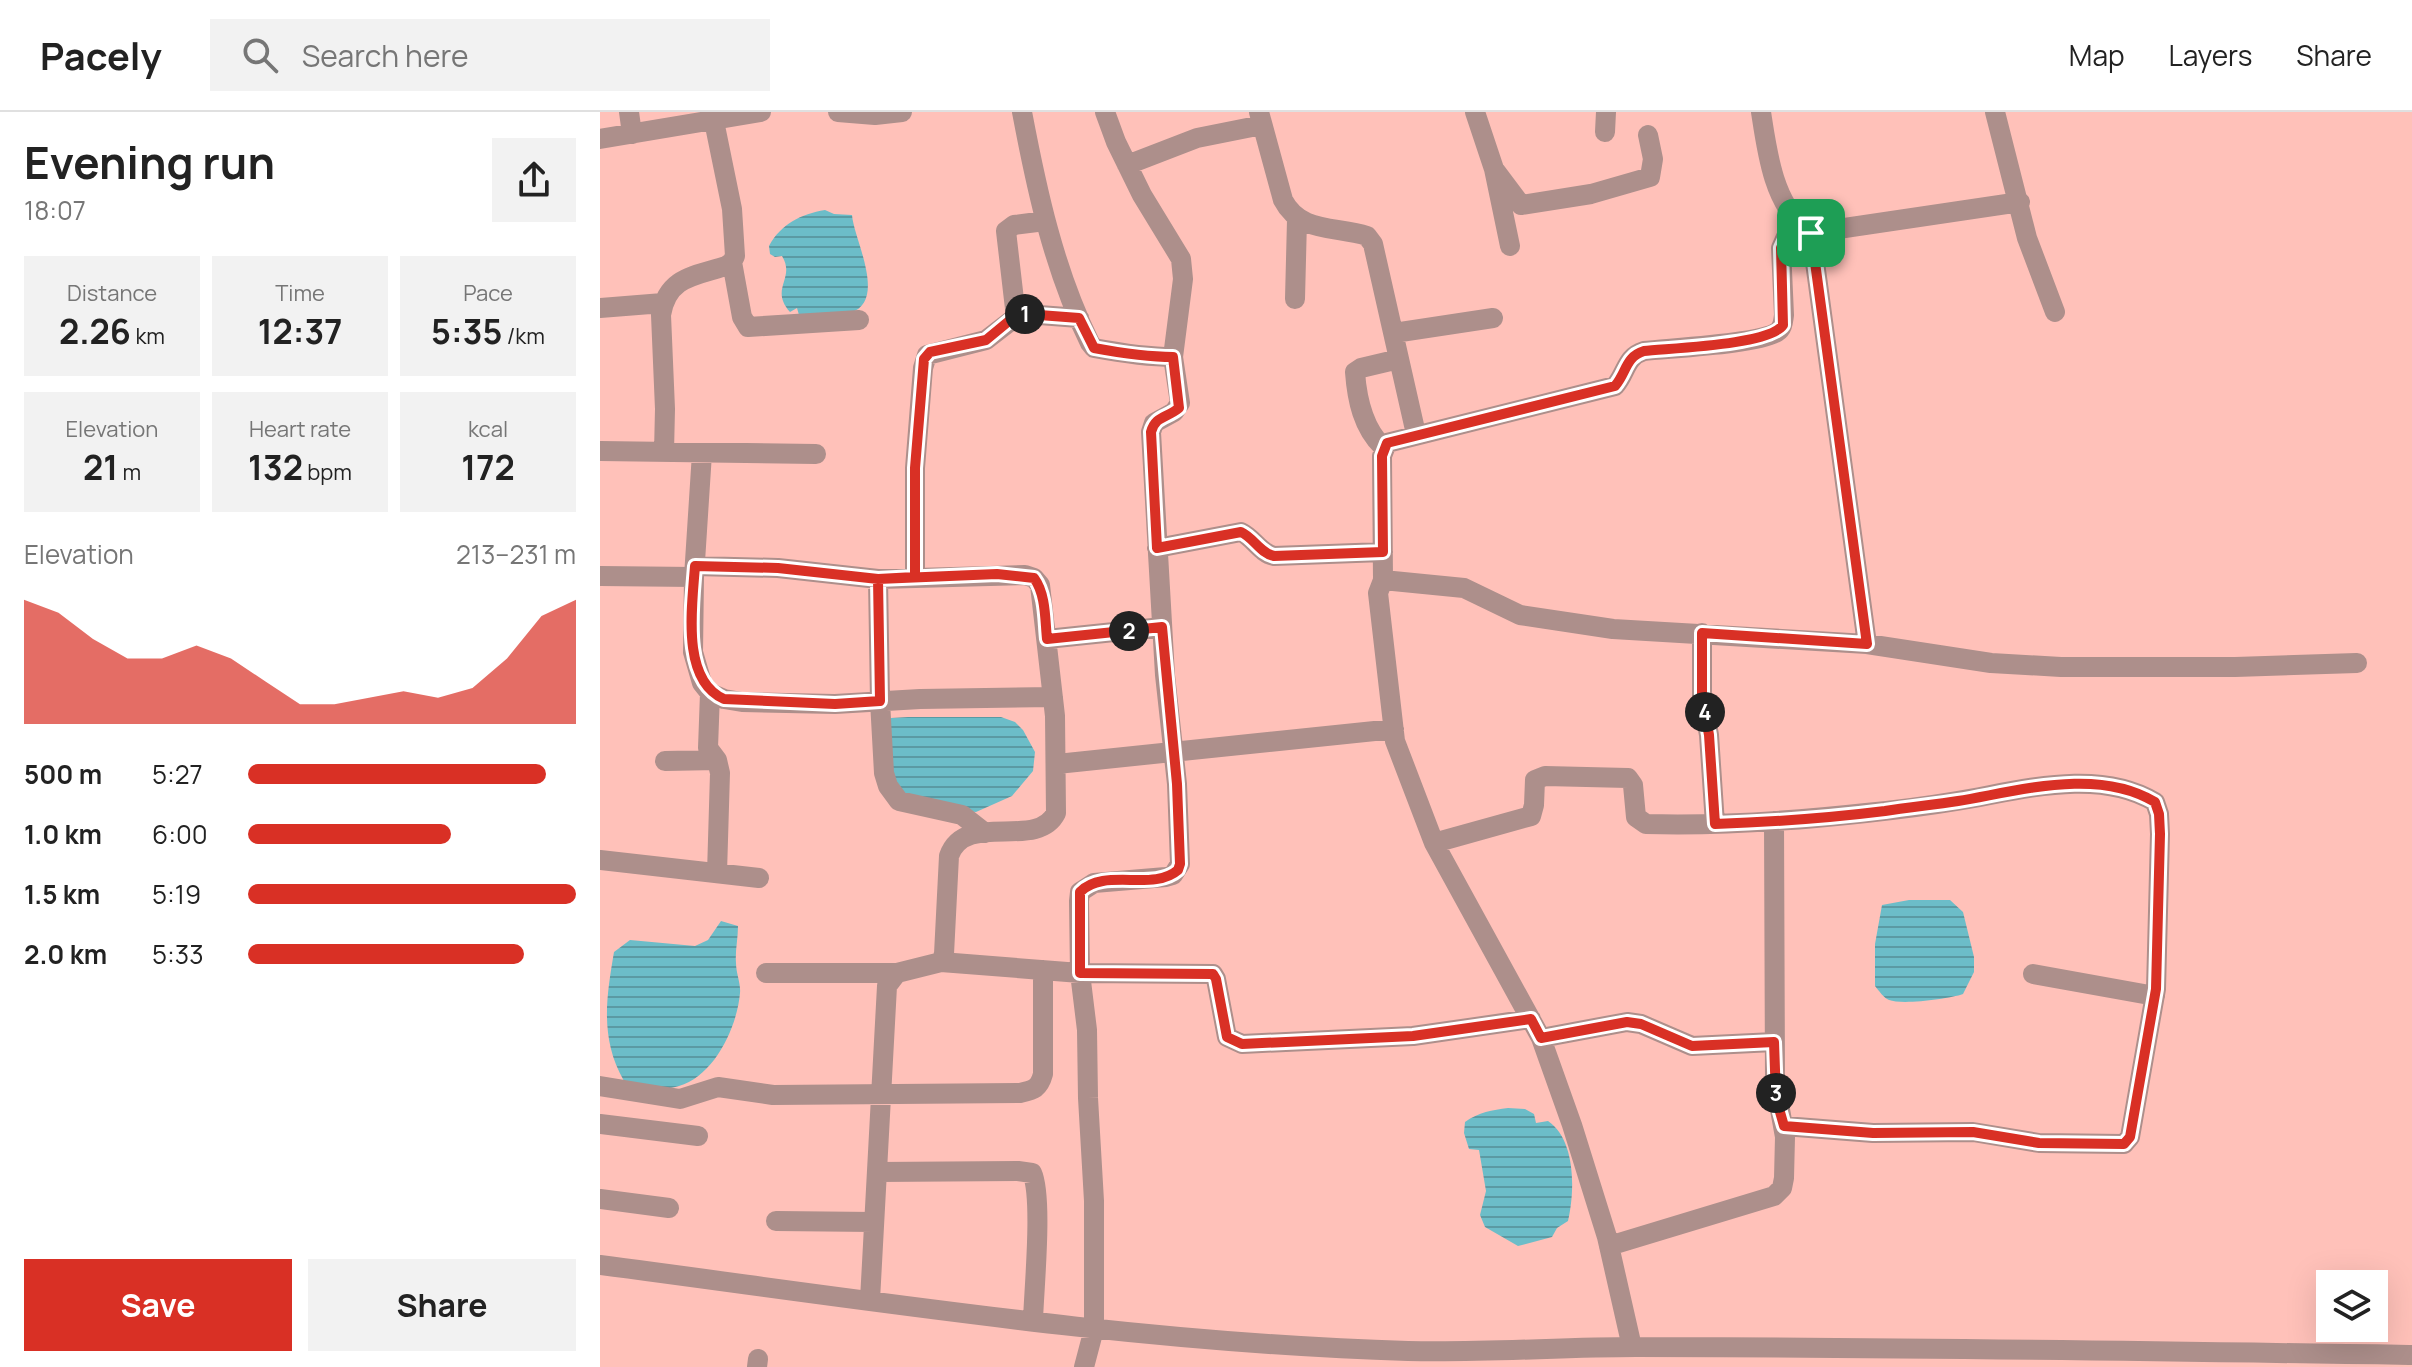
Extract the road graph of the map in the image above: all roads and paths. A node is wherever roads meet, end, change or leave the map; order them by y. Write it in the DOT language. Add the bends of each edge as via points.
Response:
graph roads {
  1 [pos="629,112"];
  2 [pos="761,112"];
  3 [pos="838,112"];
  4 [pos="902,112"];
  5 [pos="1022,112"];
  6 [pos="1105,112"];
  7 [pos="1475,112"];
  8 [pos="1761,112"];
  9 [pos="1995,112"];
  10 [pos="1260,118"];
  11 [pos="714,121"];
  12 [pos="632,134"];
  13 [pos="1648,135"];
  14 [pos="600,139"];
  15 [pos="1127,165"];
  16 [pos="1494,169"];
  17 [pos="2020,202"];
  18 [pos="1794,219"];
  19 [pos="1297,220"];
  20 [pos="1045,221"];
  21 [pos="1811,233"];
  22 [pos="1510,246"];
  23 [pos="732,262"];
  24 [pos="1295,299"];
  25 [pos="663,303"];
  26 [pos="600,308"];
  27 [pos="2055,312"];
  28 [pos="1016,317"];
  29 [pos="1079,318"];
  30 [pos="1493,318"];
  31 [pos="859,320"];
  32 [pos="1394,333"];
  33 [pos="1173,357"];
  34 [pos="1399,359"];
  35 [pos="1416,434"];
  36 [pos="1383,447"];
  37 [pos="600,451"];
  38 [pos="664,452"];
  39 [pos="702,453"];
  40 [pos="816,454"];
  41 [pos="1157,548"];
  42 [pos="1383,552"];
  43 [pos="694,572"];
  44 [pos="600,576"];
  45 [pos="915,577"];
  46 [pos="878,579"];
  47 [pos="1383,580"];
  48 [pos="1162,627"];
  49 [pos="1702,633"];
  50 [pos="1047,639"];
  51 [pos="1867,644"];
  52 [pos="2357,663"];
  53 [pos="710,693"];
  54 [pos="1053,697"];
  55 [pos="880,701"];
  56 [pos="1394,729"];
  57 [pos="1173,753"];
  58 [pos="717,760"];
  59 [pos="665,761"];
  60 [pos="1057,764"];
  61 [pos="1774,821"];
  62 [pos="1715,824"];
  63 [pos="985,833"];
  64 [pos="1434,843"];
  65 [pos="600,860"];
  66 [pos="717,873"];
  67 [pos="759,878"];
  68 [pos="941,962"];
  69 [pos="1043,970"];
  70 [pos="766,973"];
  71 [pos="897,973"];
  72 [pos="1080,973"];
  73 [pos="2033,974"];
  74 [pos="2155,996"];
  75 [pos="1531,1019"];
  76 [pos="1541,1038"];
  77 [pos="1774,1042"];
  78 [pos="600,1086"];
  79 [pos="883,1095"];
  80 [pos="600,1124"];
  81 [pos="1784,1126"];
  82 [pos="698,1136"];
  83 [pos="878,1172"];
  84 [pos="600,1199"];
  85 [pos="669,1208"];
  86 [pos="776,1221"];
  87 [pos="874,1222"];
  88 [pos="1609,1246"];
  89 [pos="600,1265"];
  90 [pos="870,1300"];
  91 [pos="1033,1320"];
  92 [pos="1094,1329"];
  93 [pos="1632,1347"];
  94 [pos="2412,1355"];
  95 [pos="1659,1357"];
  96 [pos="2000,1358"];
  97 [pos="1084,1367"];
  1 -- 12 [label="street"];
  2 -- 11 [label="street"];
  3 -- 4 [label="street"];
  5 -- 20 [label="street"];
  6 -- 15 [label="street"];
  7 -- 16 [label="street"];
  8 -- 18 [label="street" via="1780,192"];
  9 -- 17 [label="street"];
  10 -- 15 [label="street"];
  10 -- 19 [label="street" via="1283,200"];
  11 -- 12 [label="street"];
  11 -- 23 [label="street" via="732,209"];
  12 -- 14 [label="street"];
  13 -- 16 [label="street" via="1650,177 1591,194 1521,205"];
  15 -- 33 [label="street" via="1183,270"];
  16 -- 22 [label="street"];
  17 -- 21 [label="street"];
  17 -- 27 [label="street" via="2027,238"];
  18 -- 21 [label="street"];
  18 -- 35 [label="street" via="1781,248 1784,315 1774,334 1644,351 1628,360 1615,386"];
  19 -- 24 [label="street"];
  19 -- 32 [label="street" via="1367,236 1379,260"];
  20 -- 28 [label="street" via="1006,231"];
  20 -- 29 [label="street"];
  21 -- 51 [label="street"];
  23 -- 25 [label="street" via="683,279"];
  23 -- 31 [label="street" via="748,327"];
  25 -- 26 [label="street"];
  25 -- 38 [label="street"];
  28 -- 29 [label="street"];
  28 -- 45 [label="street" via="986,340 930,352 924,359 915,468"];
  29 -- 33 [label="street" via="1094,348 1136,357"];
  30 -- 32 [label="street"];
  32 -- 34 [label="street"];
  33 -- 41 [label="street" via="1179,408 1158,419 1151,432"];
  34 -- 35 [label="street"];
  34 -- 36 [label="street" via="1355,372 1365,423"];
  35 -- 36 [label="street"];
  36 -- 42 [label="street"];
  37 -- 38 [label="street"];
  38 -- 39 [label="street"];
  39 -- 40 [label="street"];
  39 -- 43 [label="street"];
  41 -- 42 [label="street" via="1241,532 1274,556"];
  41 -- 48 [label="street"];
  42 -- 47 [label="street"];
  43 -- 44 [label="street"];
  43 -- 46 [label="street" via="778,568"];
  43 -- 53 [label="street" via="693,652"];
  45 -- 46 [label="street"];
  45 -- 50 [label="street" via="1034,578 1040,585"];
  46 -- 55 [label="street"];
  47 -- 49 [label="street" via="1464,588 1537,618 1613,629"];
  47 -- 56 [label="street" via="1378,593"];
  48 -- 50 [label="street"];
  48 -- 57 [label="street"];
  49 -- 51 [label="street"];
  49 -- 62 [label="street" via="1702,697"];
  50 -- 54 [label="street"];
  51 -- 52 [label="street" via="1991,663 2061,667"];
  53 -- 55 [label="street" via="742,702"];
  53 -- 58 [label="street" via="707,742"];
  54 -- 55 [label="street"];
  54 -- 60 [label="street"];
  55 -- 63 [label="street" via="884,773 893,795 910,805 962,815"];
  56 -- 57 [label="street"];
  56 -- 64 [label="street"];
  57 -- 60 [label="street"];
  57 -- 72 [label="street" via="1178,870 1166,877 1094,883 1080,892"];
  58 -- 59 [label="street"];
  58 -- 66 [label="street"];
  60 -- 63 [label="street" via="1053,820 1034,829"];
  61 -- 62 [label="street"];
  61 -- 74 [label="street" via="2075,784 2143,795 2155,802 2159,814"];
  61 -- 77 [label="street"];
  62 -- 64 [label="street" via="1640,822 1628,778 1545,776 1535,780 1531,816"];
  63 -- 68 [label="street" via="953,844"];
  64 -- 75 [label="street"];
  65 -- 66 [label="street"];
  66 -- 67 [label="street"];
  68 -- 69 [label="street"];
  68 -- 71 [label="street"];
  69 -- 72 [label="street"];
  69 -- 79 [label="street" via="1043,1074 1034,1090"];
  70 -- 71 [label="street"];
  71 -- 79 [label="street" via="886,997"];
  72 -- 75 [label="street" via="1213,974 1227,1037 1242,1044 1413,1036"];
  72 -- 92 [label="street" via="1094,1201"];
  73 -- 74 [label="street"];
  74 -- 81 [label="street" via="2130,1137 2124,1144 2039,1143 1973,1132"];
  75 -- 76 [label="street"];
  76 -- 77 [label="street" via="1627,1022 1692,1046"];
  76 -- 88 [label="street"];
  77 -- 81 [label="street" via="1776,1098"];
  78 -- 79 [label="street" via="680,1099 718,1087 773,1095"];
  79 -- 83 [label="street"];
  80 -- 82 [label="street"];
  81 -- 88 [label="street" via="1784,1178 1774,1196"];
  83 -- 87 [label="street"];
  83 -- 91 [label="street" via="1032,1173"];
  84 -- 85 [label="street"];
  86 -- 87 [label="street"];
  87 -- 90 [label="street"];
  88 -- 93 [label="street"];
  89 -- 90 [label="street"];
  90 -- 91 [label="street"];
  91 -- 92 [label="street"];
  92 -- 93 [label="street" via="1411,1351"];
  92 -- 97 [label="street"];
  93 -- 95 [label="street"];
  94 -- 96 [label="street"];
  95 -- 96 [label="street"];
}
